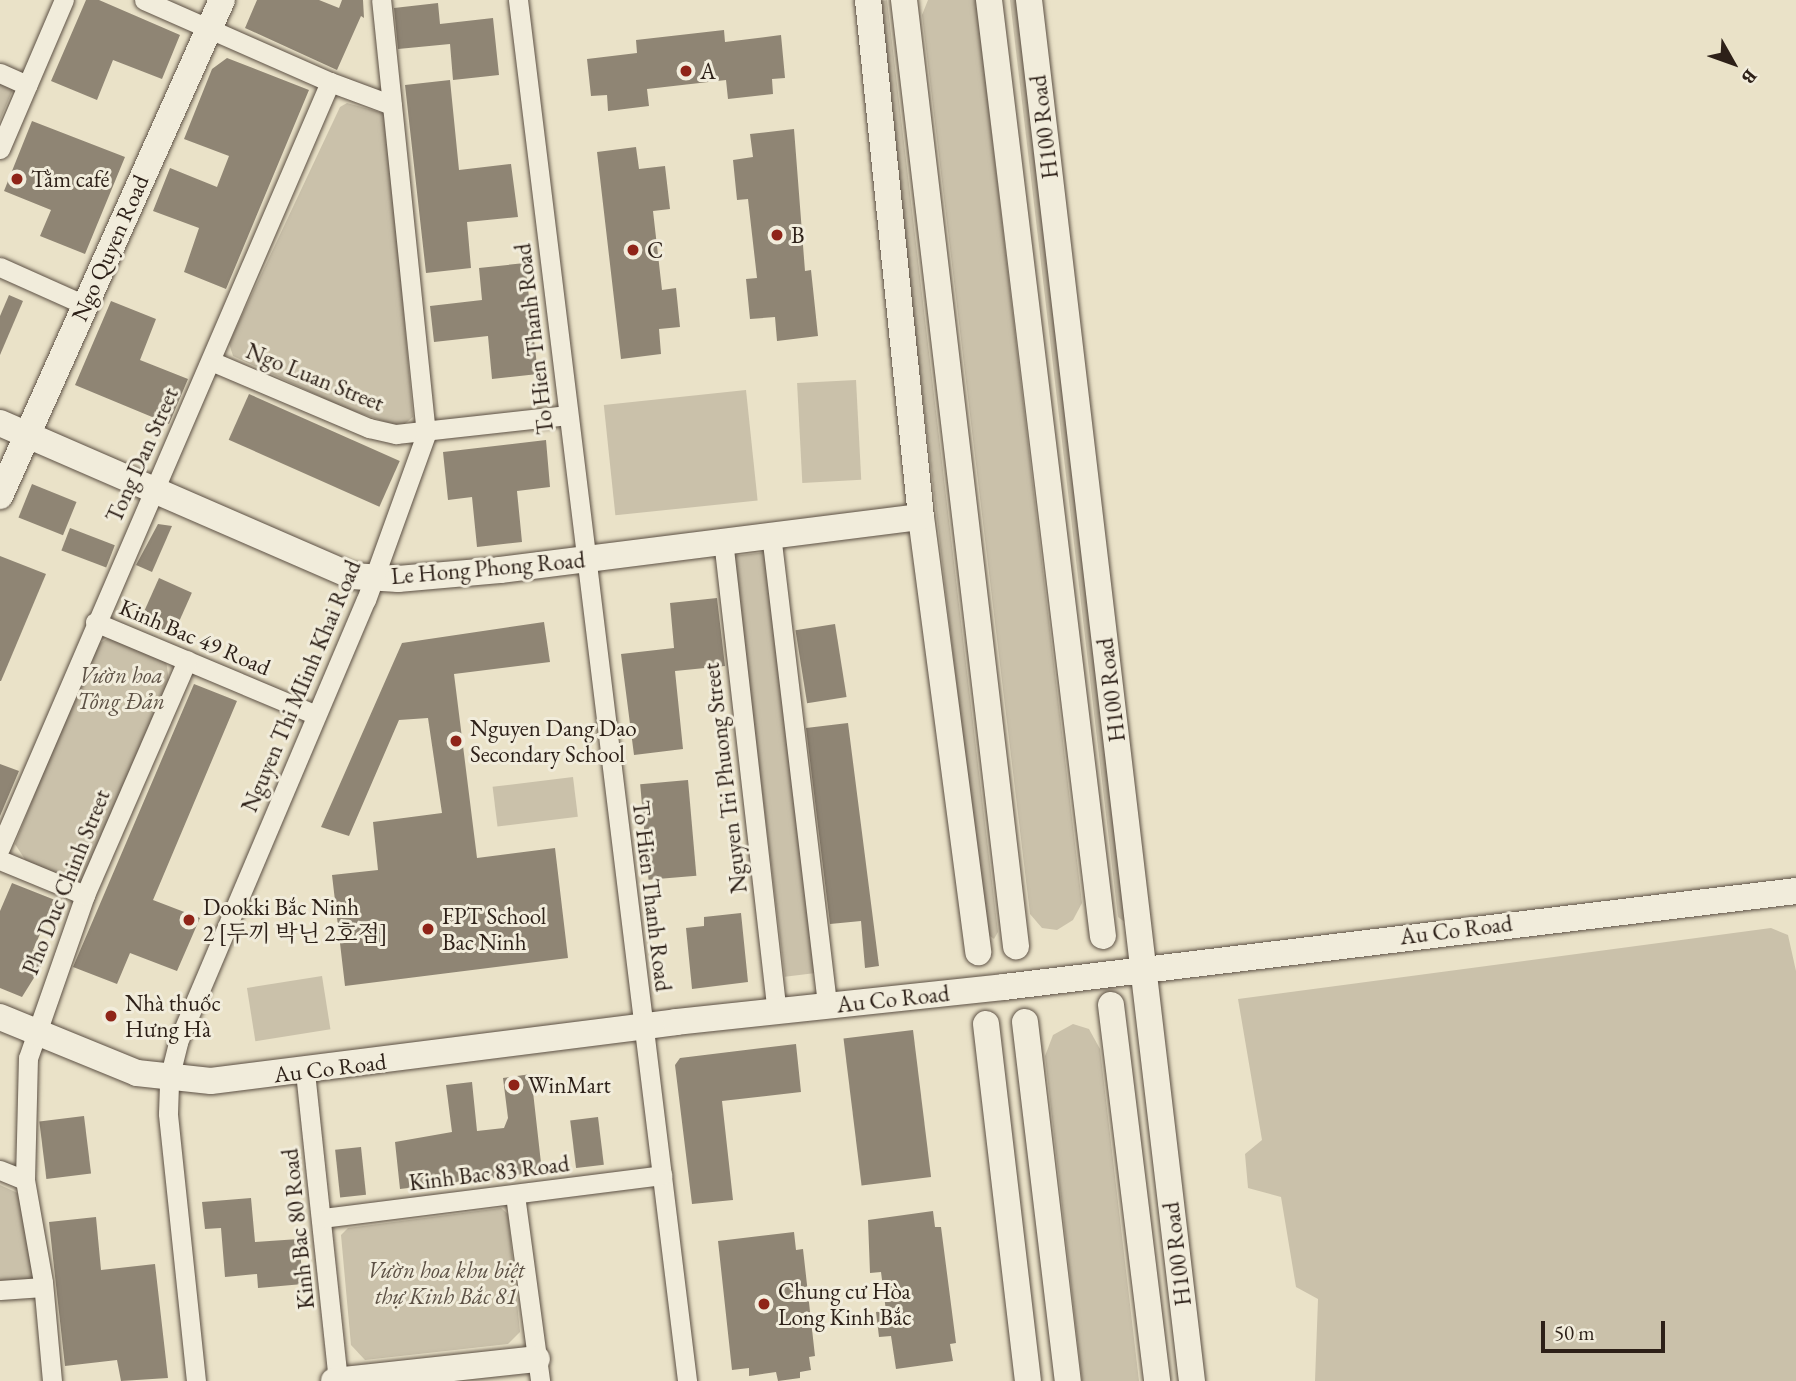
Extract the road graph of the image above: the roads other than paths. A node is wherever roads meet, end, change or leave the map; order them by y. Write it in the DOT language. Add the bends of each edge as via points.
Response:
graph roads {
  1 [pos="64,0"];
  2 [pos="144,0"];
  3 [pos="222,0"];
  4 [pos="381,0"];
  5 [pos="518,0"];
  6 [pos="868,0"];
  7 [pos="904,0"];
  8 [pos="989,0"];
  9 [pos="1029,0"];
  10 [pos="209,28"];
  11 [pos="0,73"];
  12 [pos="330,82"];
  13 [pos="27,85"];
  14 [pos="392,105"];
  15 [pos="0,149"];
  16 [pos="0,267"];
  17 [pos="85,305"];
  18 [pos="211,361"];
  19 [pos="568,415"];
  20 [pos="0,423"];
  21 [pos="426,434"];
  22 [pos="26,435"];
  23 [pos="153,489"];
  24 [pos="0,496"];
  25 [pos="921,517"];
  26 [pos="771,534"];
  27 [pos="723,540"];
  28 [pos="584,559"];
  29 [pos="374,578"];
  30 [pos="95,622"];
  31 [pos="187,660"];
  32 [pos="314,713"];
  33 [pos="0,848"];
  34 [pos="0,860"];
  35 [pos="1796,891"];
  36 [pos="85,895"];
  37 [pos="1103,936"];
  38 [pos="1016,946"];
  39 [pos="978,952"];
  40 [pos="1144,970"];
  41 [pos="827,1005"];
  42 [pos="1111,1005"];
  43 [pos="777,1011"];
  44 [pos="0,1017"];
  45 [pos="1025,1021"];
  46 [pos="986,1024"];
  47 [pos="645,1026"];
  48 [pos="34,1031"];
  49 [pos="305,1072"];
  50 [pos="169,1079"];
  51 [pos="0,1170"];
  52 [pos="662,1175"];
  53 [pos="25,1180"];
  54 [pos="515,1195"];
  55 [pos="323,1218"];
  56 [pos="43,1287"];
  57 [pos="0,1290"];
  58 [pos="539,1370"];
  59 [pos="52,1381"];
  60 [pos="196,1381"];
  61 [pos="336,1381"];
  62 [pos="687,1381"];
  63 [pos="1028,1381"];
  64 [pos="1068,1381"];
  65 [pos="1157,1381"];
  66 [pos="1192,1381"];
  1 -- 13 [label="street"];
  2 -- 10 [label="street"];
  3 -- 10 [label="main road, Ngo Quyen Road"];
  4 -- 14 [label="street, Nguyen Thi MIinh Khai Road"];
  5 -- 19 [label="street, To Hien Thanh Road"];
  6 -- 25 [label="main road"];
  7 -- 38 [label="main road"];
  8 -- 37 [label="main road, H100 Road"];
  9 -- 40 [label="main road, H100 Road"];
  10 -- 12 [label="street"];
  10 -- 17 [label="main road, Ngo Quyen Road"];
  11 -- 13 [label="street"];
  12 -- 14 [label="street"];
  12 -- 18 [label="street, Tong Dan Street"];
  13 -- 15 [label="street"];
  14 -- 21 [label="street, Nguyen Thi MIinh Khai Road"];
  16 -- 17 [label="street"];
  17 -- 22 [label="main road, Ngo Quyen Road"];
  18 -- 21 [label="street, Ngo Luan Street" via="374,430"];
  18 -- 23 [label="street, Tong Dan Street"];
  19 -- 21 [label="street, Ngo Luan Street"];
  19 -- 28 [label="street, To Hien Thanh Road"];
  20 -- 22 [label="main road, Le Hong Phong Road"];
  21 -- 29 [label="street, Nguyen Thi MIinh Khai Road"];
  22 -- 23 [label="main road, Le Hong Phong Road"];
  22 -- 24 [label="main road, Ngo Quyen Road"];
  23 -- 29 [label="main road, Le Hong Phong Road" via="352,576"];
  23 -- 30 [label="street, Tong Dan Street"];
  25 -- 26 [label="main road, Le Hong Phong Road"];
  25 -- 39 [label="main road"];
  26 -- 27 [label="main road, Le Hong Phong Road"];
  26 -- 41 [label="street"];
  27 -- 28 [label="main road, Le Hong Phong Road"];
  27 -- 43 [label="street, Nguyen Tri Phuong Street"];
  28 -- 29 [label="main road, Le Hong Phong Road"];
  28 -- 47 [label="street, To Hien Thanh Road"];
  29 -- 32 [label="street, Nguyen Thi MIinh Khai Road"];
  30 -- 31 [label="street, Kinh Bac 49 Road"];
  30 -- 33 [label="street, Tong Dan Street"];
  31 -- 32 [label="street, Kinh Bac 49 Road"];
  31 -- 36 [label="street, Pho Duc Chinh Street"];
  32 -- 50 [label="street, Nguyen Thi MIinh Khai Road" via="190,1011"];
  34 -- 36 [label="street"];
  35 -- 40 [label="main road, Au Co Road"];
  36 -- 48 [label="street, Pho Duc Chinh Street"];
  40 -- 41 [label="main road, Au Co Road"];
  40 -- 66 [label="main road, H100 Road"];
  41 -- 43 [label="main road, Au Co Road"];
  42 -- 65 [label="main road, H100 Road"];
  43 -- 47 [label="main road, Au Co Road"];
  44 -- 48 [label="main road, Au Co Road"];
  45 -- 64 [label="main road"];
  46 -- 63 [label="main road"];
  47 -- 49 [label="main road, Au Co Road"];
  47 -- 52 [label="street, To Hien Thanh Road"];
  48 -- 50 [label="main road, Au Co Road" via="137,1073"];
  48 -- 53 [label="street, Pho Duc Chinh Street" via="25,1092"];
  49 -- 50 [label="main road, Au Co Road" via="211,1081"];
  49 -- 55 [label="street, Kinh Bac 80 Road"];
  50 -- 60 [label="street, Nguyen Thi MIinh Khai Road" via="168,1113"];
  51 -- 53 [label="street"];
  52 -- 54 [label="street, Kinh Bac 83 Road"];
  52 -- 62 [label="street, To Hien Thanh Road"];
  53 -- 56 [label="street, Pho Duc Chinh Street"];
  54 -- 55 [label="street, Kinh Bac 83 Road"];
  54 -- 58 [label="street"];
  55 -- 61 [label="street, Kinh Bac 80 Road"];
  56 -- 57 [label="street"];
  56 -- 59 [label="street, Pho Duc Chinh Street"];
  58 -- 61 [label="main road"];
}
